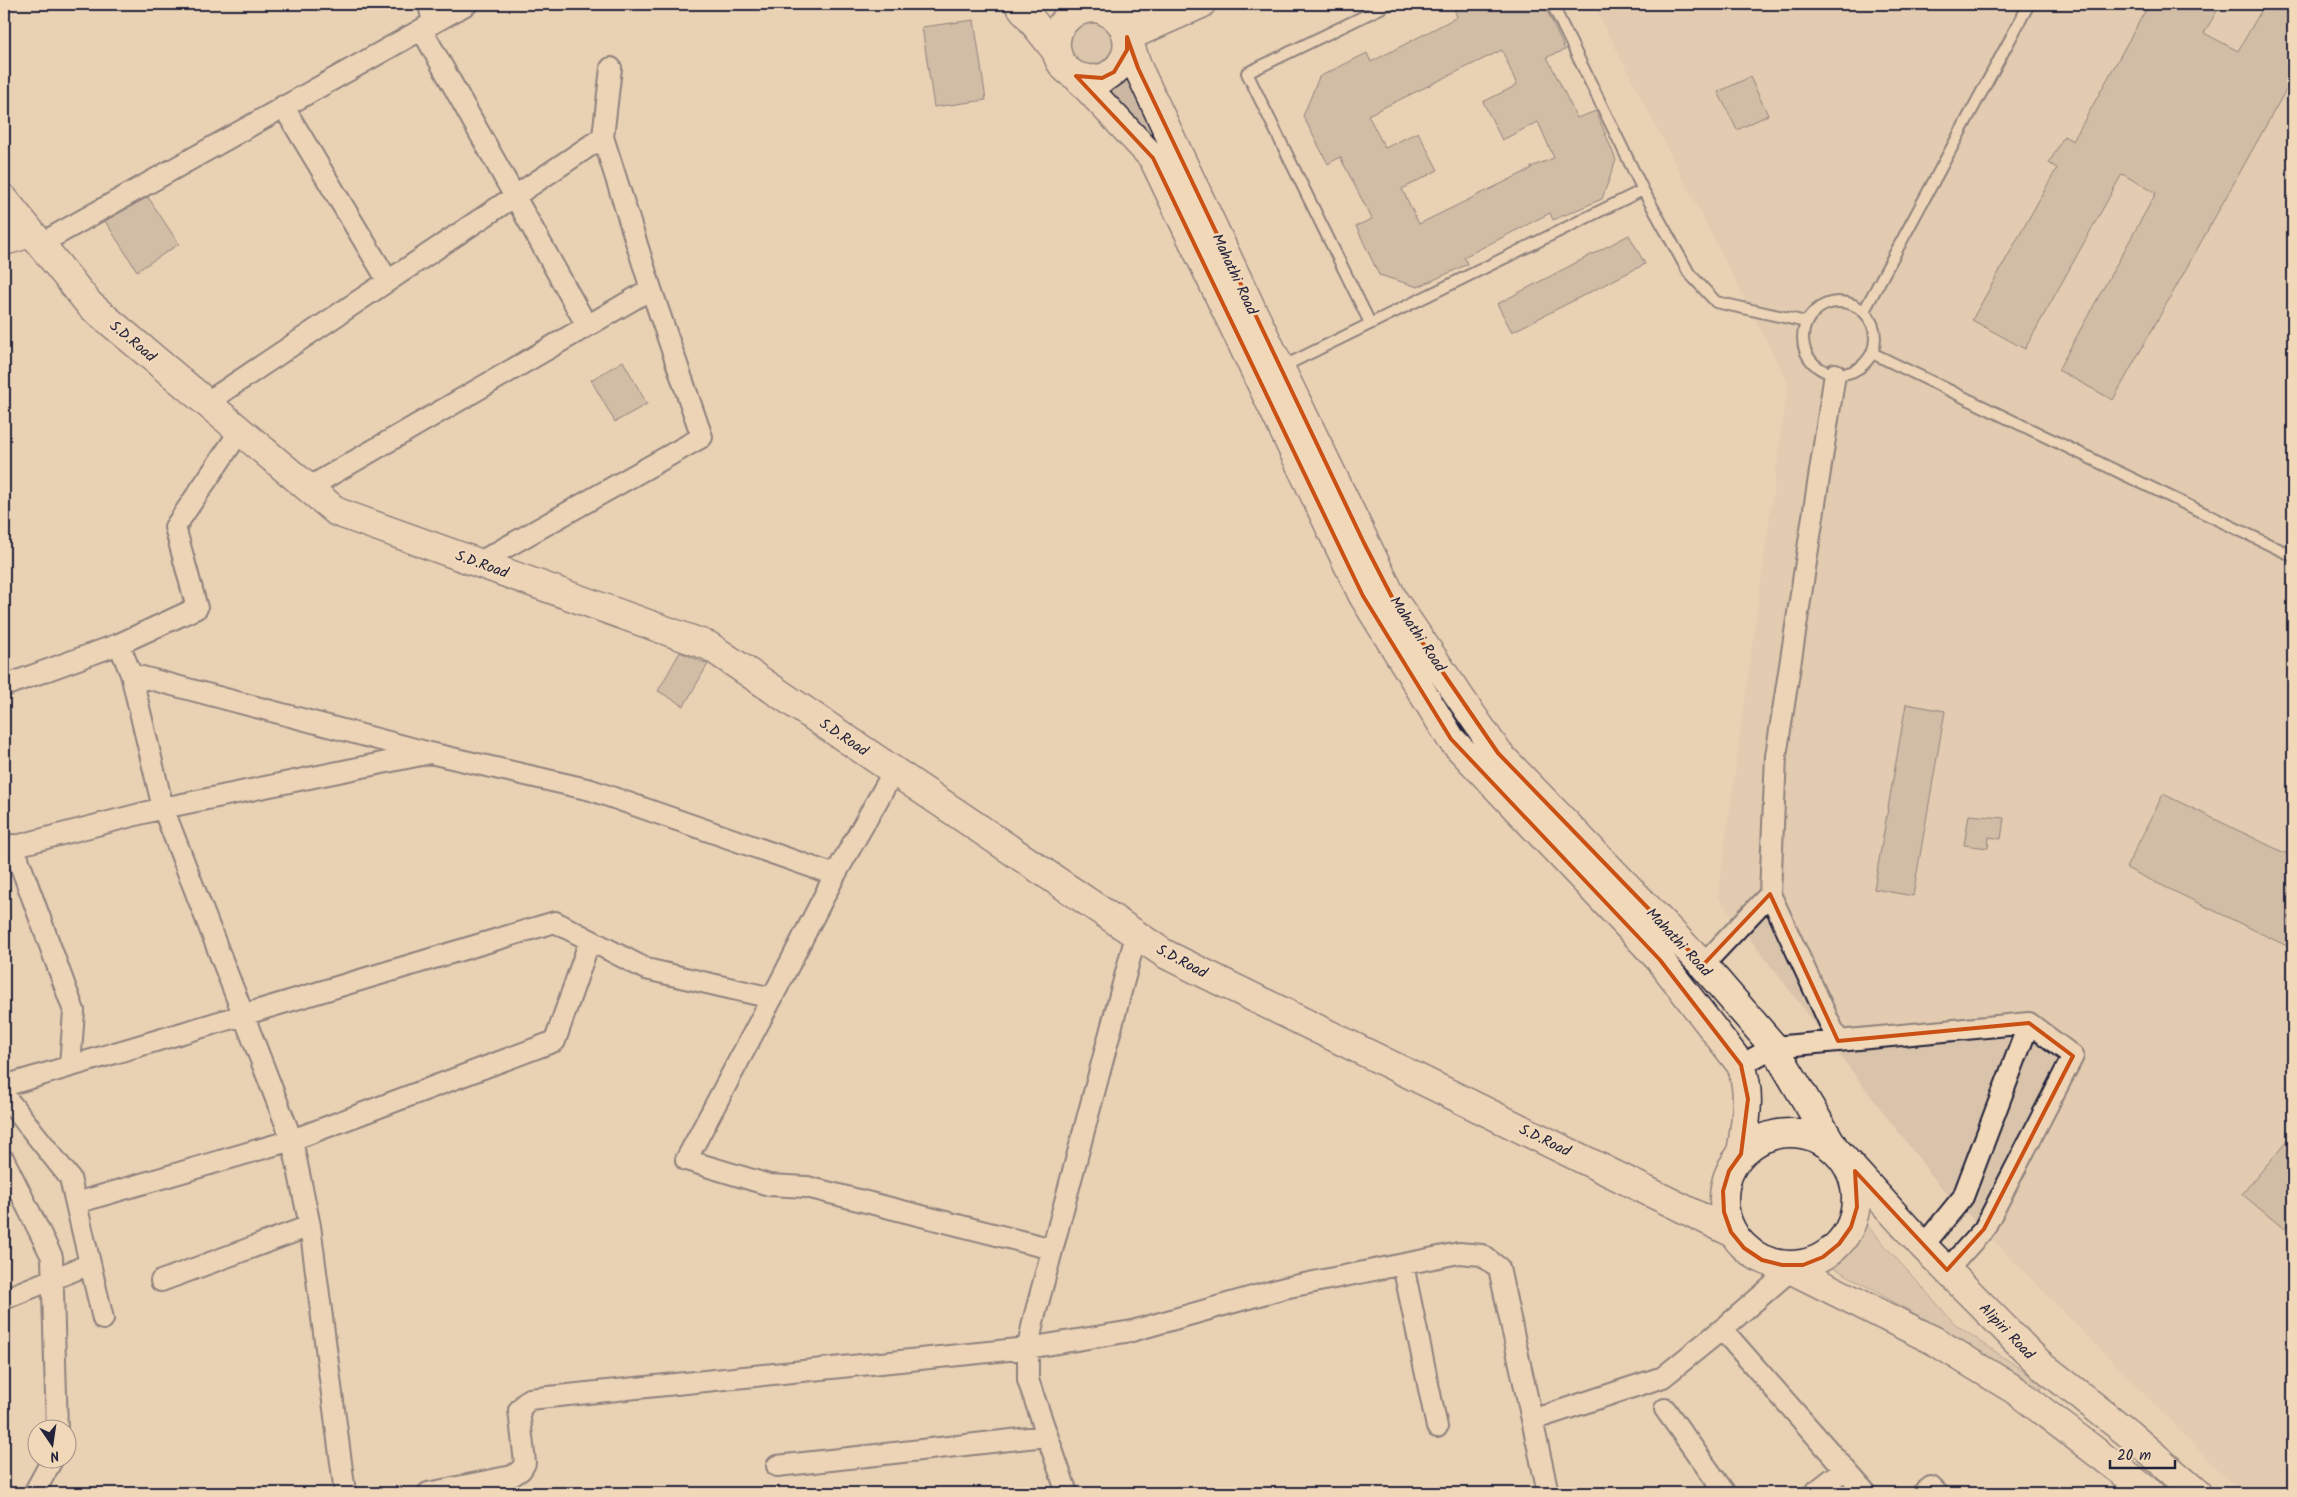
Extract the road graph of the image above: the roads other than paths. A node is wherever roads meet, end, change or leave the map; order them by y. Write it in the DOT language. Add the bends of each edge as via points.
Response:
graph roads {
  1 [pos="428,4"];
  2 [pos="467,4"];
  3 [pos="1019,4"];
  4 [pos="1148,4"];
  5 [pos="1201,4"];
  6 [pos="1389,4"];
  7 [pos="1552,4"];
  8 [pos="2029,4"];
  9 [pos="1107,16"];
  10 [pos="427,26"];
  11 [pos="1056,51"];
  12 [pos="611,68"];
  13 [pos="1076,76"];
  14 [pos="283,106"];
  15 [pos="603,137"];
  16 [pos="1643,190"];
  17 [pos="515,196"];
  18 [pos="4,199"];
  19 [pos="36,238"];
  20 [pos="4,241"];
  21 [pos="388,281"];
  22 [pos="651,289"];
  23 [pos="1864,311"];
  24 [pos="1806,322"];
  25 [pos="1370,323"];
  26 [pos="587,326"];
  27 [pos="1872,353"];
  28 [pos="1280,368"];
  29 [pos="1835,374"];
  30 [pos="206,404"];
  31 [pos="240,431"];
  32 [pos="308,488"];
  33 [pos="2293,556"];
  34 [pos="478,563"];
  35 [pos="1374,589"];
  36 [pos="119,644"];
  37 [pos="132,674"];
  38 [pos="4,686"];
  39 [pos="430,753"];
  40 [pos="894,771"];
  41 [pos="163,808"];
  42 [pos="8,847"];
  43 [pos="835,875"];
  44 [pos="1770,894"];
  45 [pos="1136,934"];
  46 [pos="590,940"];
  47 [pos="1702,965"];
  48 [pos="772,998"];
  49 [pos="243,1014"];
  50 [pos="2029,1023"];
  51 [pos="1838,1041"];
  52 [pos="1774,1047"];
  53 [pos="1741,1065"];
  54 [pos="70,1066"];
  55 [pos="4,1086"];
  56 [pos="4,1095"];
  57 [pos="292,1140"];
  58 [pos="1835,1149"];
  59 [pos="1741,1154"];
  60 [pos="4,1160"];
  61 [pos="76,1203"];
  62 [pos="310,1226"];
  63 [pos="1732,1232"];
  64 [pos="1923,1246"];
  65 [pos="1052,1249"];
  66 [pos="90,1264"];
  67 [pos="1403,1265"];
  68 [pos="1786,1268"];
  69 [pos="1947,1270"];
  70 [pos="53,1279"];
  71 [pos="161,1281"];
  72 [pos="4,1299"];
  73 [pos="102,1319"];
  74 [pos="1726,1326"];
  75 [pos="1028,1348"];
  76 [pos="1665,1409"];
  77 [pos="56,1420"];
  78 [pos="1532,1420"];
  79 [pos="1437,1427"];
  80 [pos="1046,1436"];
  81 [pos="777,1466"];
  82 [pos="1845,1469"];
  83 [pos="47,1470"];
  84 [pos="34,1493"];
  85 [pos="345,1493"];
  86 [pos="428,1493"];
  87 [pos="1067,1493"];
  88 [pos="1548,1493"];
  89 [pos="1725,1493"];
  90 [pos="1814,1493"];
  91 [pos="1866,1493"];
  92 [pos="1923,1493"];
  93 [pos="1937,1493"];
  94 [pos="2150,1493"];
  95 [pos="2197,1493"];
  1 -- 10 [label="street"];
  2 -- 10 [label="street"];
  3 -- 11 [label="street, Mahathi Road"];
  4 -- 9 [label="street"];
  5 -- 9 [label="street"];
  6 -- 25 [label="lane" via="1247,73"];
  7 -- 16 [label="lane"];
  8 -- 23 [label="lane"];
  9 -- 11 [label="street" via="1084,8 1073,13 1058,29"];
  9 -- 13 [label="street" via="1127,50 1123,62 1102,78 1089,80"];
  9 -- 28 [label="street, Mahathi Road" via="1138,68"];
  10 -- 14 [label="street"];
  10 -- 17 [label="street"];
  11 -- 13 [label="street, Mahathi Road" via="1067,70"];
  12 -- 15 [label="street"];
  13 -- 35 [label="street, Mahathi Road" via="1153,158"];
  14 -- 19 [label="street"];
  14 -- 21 [label="street"];
  15 -- 17 [label="street"];
  15 -- 22 [label="street"];
  16 -- 24 [label="lane" via="1689,274 1716,302"];
  16 -- 25 [label="lane"];
  17 -- 21 [label="street"];
  17 -- 26 [label="street"];
  18 -- 19 [label="street, S.D.Road"];
  19 -- 20 [label="street"];
  19 -- 30 [label="street, S.D.Road" via="90,306"];
  21 -- 30 [label="street"];
  22 -- 26 [label="street"];
  22 -- 34 [label="street" via="702,437"];
  23 -- 24 [label="lane" via="1855,304 1832,302 1821,306"];
  23 -- 27 [label="lane" via="1875,331"];
  24 -- 29 [label="lane" via="1803,333 1807,356 1824,371"];
  25 -- 28 [label="lane"];
  26 -- 32 [label="street"];
  27 -- 29 [label="lane" via="1857,369"];
  27 -- 33 [label="lane"];
  28 -- 35 [label="street, Mahathi Road"];
  29 -- 44 [label="street" via="1776,756"];
  30 -- 31 [label="street, S.D.Road"];
  31 -- 32 [label="street, S.D.Road"];
  31 -- 36 [label="street" via="175,527 197,608"];
  32 -- 34 [label="street, S.D.Road" via="337,512"];
  34 -- 40 [label="street, S.D.Road" via="709,646"];
  35 -- 47 [label="street, Mahathi Road" via="1400,609 1498,753"];
  35 -- 53 [label="street, Mahathi Road" via="1451,739 1660,960"];
  36 -- 37 [label="street"];
  36 -- 38 [label="street"];
  37 -- 39 [label="street"];
  37 -- 41 [label="street"];
  39 -- 41 [label="street"];
  39 -- 43 [label="street" via="591,790"];
  40 -- 43 [label="street"];
  40 -- 45 [label="street, S.D.Road"];
  41 -- 42 [label="street"];
  41 -- 49 [label="street"];
  42 -- 54 [label="street" via="74,1011"];
  43 -- 48 [label="street"];
  44 -- 47 [label="street"];
  44 -- 51 [label="street"];
  45 -- 63 [label="street, S.D.Road" via="1165,954"];
  45 -- 65 [label="street"];
  46 -- 48 [label="street" via="646,969"];
  46 -- 49 [label="street" via="555,922"];
  46 -- 57 [label="street" via="555,1041"];
  47 -- 52 [label="street, Mahathi Road"];
  48 -- 65 [label="street" via="686,1160 769,1185 807,1187"];
  49 -- 54 [label="street"];
  49 -- 57 [label="street"];
  50 -- 51 [label="street"];
  50 -- 64 [label="street" via="1962,1197"];
  50 -- 69 [label="street" via="2072,1056 1984,1229"];
  51 -- 52 [label="street"];
  52 -- 53 [label="street"];
  52 -- 58 [label="street, Mahathi Road"];
  53 -- 59 [label="street, Mahathi Road" via="1748,1099"];
  54 -- 55 [label="street"];
  56 -- 61 [label="street" via="70,1178"];
  57 -- 61 [label="street"];
  57 -- 62 [label="street"];
  58 -- 59 [label="street" via="1798,1133 1777,1134 1757,1141"];
  58 -- 64 [label="street, Alipiri Road"];
  58 -- 68 [label="street" via="1856,1186 1857,1207 1851,1227 1839,1244 1823,1257"];
  59 -- 63 [label="street" via="1729,1171 1723,1192 1724,1212"];
  60 -- 70 [label="street" via="52,1257"];
  61 -- 66 [label="street"];
  62 -- 71 [label="street"];
  62 -- 85 [label="street"];
  63 -- 68 [label="street" via="1744,1248 1762,1260"];
  64 -- 69 [label="street, Alipiri Road"];
  65 -- 75 [label="street"];
  66 -- 70 [label="street"];
  66 -- 73 [label="street"];
  67 -- 75 [label="street" via="1284,1288 1132,1331"];
  67 -- 78 [label="street" via="1459,1253 1482,1255 1499,1268"];
  67 -- 79 [label="street"];
  68 -- 74 [label="street"];
  68 -- 94 [label="street" via="1933,1340 2015,1390"];
  69 -- 95 [label="street, Alipiri Road" via="2039,1363"];
  70 -- 72 [label="street"];
  70 -- 77 [label="street"];
  74 -- 78 [label="street" via="1663,1377"];
  74 -- 82 [label="street" via="1727,1334"];
  75 -- 80 [label="street" via="1028,1380"];
  75 -- 86 [label="street" via="529,1399 519,1410 525,1463 521,1470 512,1476"];
  76 -- 89 [label="street"];
  78 -- 88 [label="street"];
  80 -- 81 [label="street"];
  80 -- 87 [label="street"];
  82 -- 90 [label="street"];
  82 -- 91 [label="street"];
  83 -- 84 [label="street"];
  92 -- 93 [label="street" via="1931,1487"];
}
